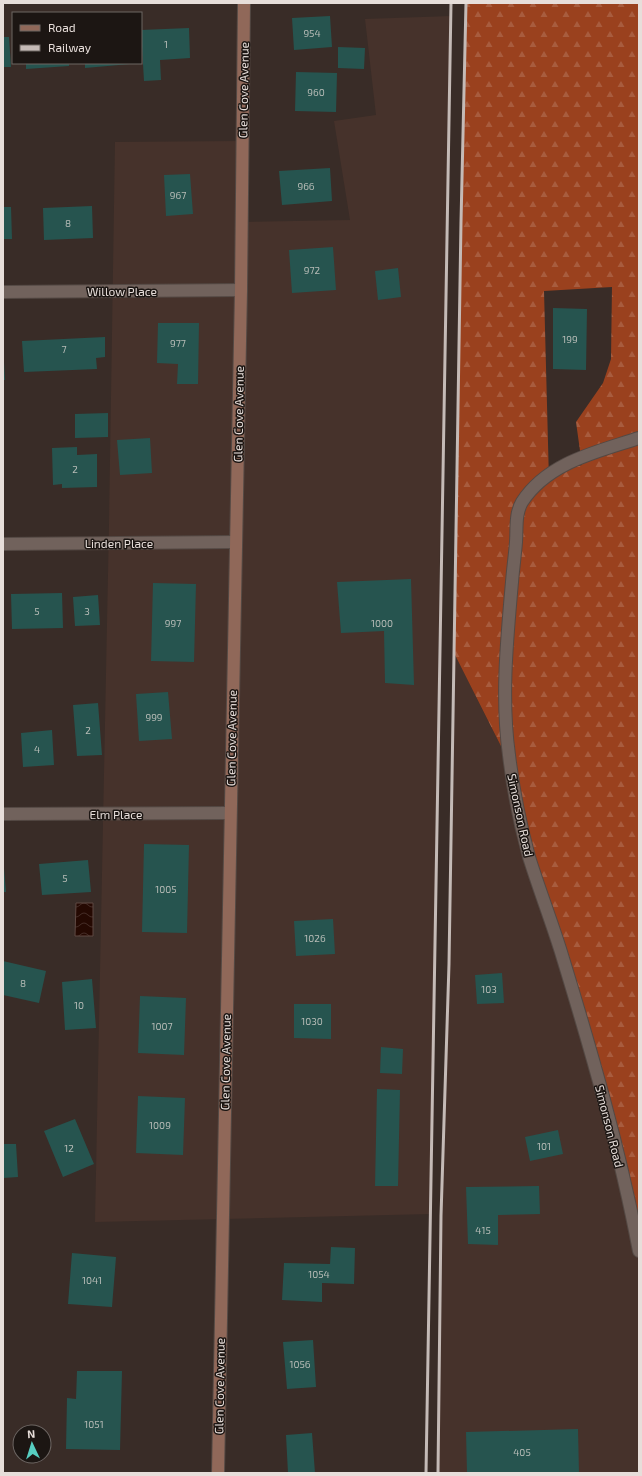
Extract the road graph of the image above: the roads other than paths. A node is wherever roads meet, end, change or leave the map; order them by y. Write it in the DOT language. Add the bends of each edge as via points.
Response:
graph roads {
  1 [pos="244,3"];
  2 [pos="241,290"];
  3 [pos="3,292"];
  4 [pos="639,438"];
  5 [pos="235,542"];
  6 [pos="3,544"];
  7 [pos="230,813"];
  8 [pos="3,814"];
  9 [pos="639,1251"];
  10 [pos="218,1473"];
  1 -- 2 [label="main road, Glen Cove Avenue"];
  2 -- 3 [label="street, Willow Place"];
  2 -- 5 [label="main road, Glen Cove Avenue"];
  4 -- 9 [label="street, Simonson Road" via="566,463 535,485 521,504 516,519 506,653 506,723 508,754 520,822 598,1082 631,1208"];
  5 -- 6 [label="street, Linden Place"];
  5 -- 7 [label="main road, Glen Cove Avenue"];
  7 -- 8 [label="street, Elm Place"];
  7 -- 10 [label="main road, Glen Cove Avenue"];
}
